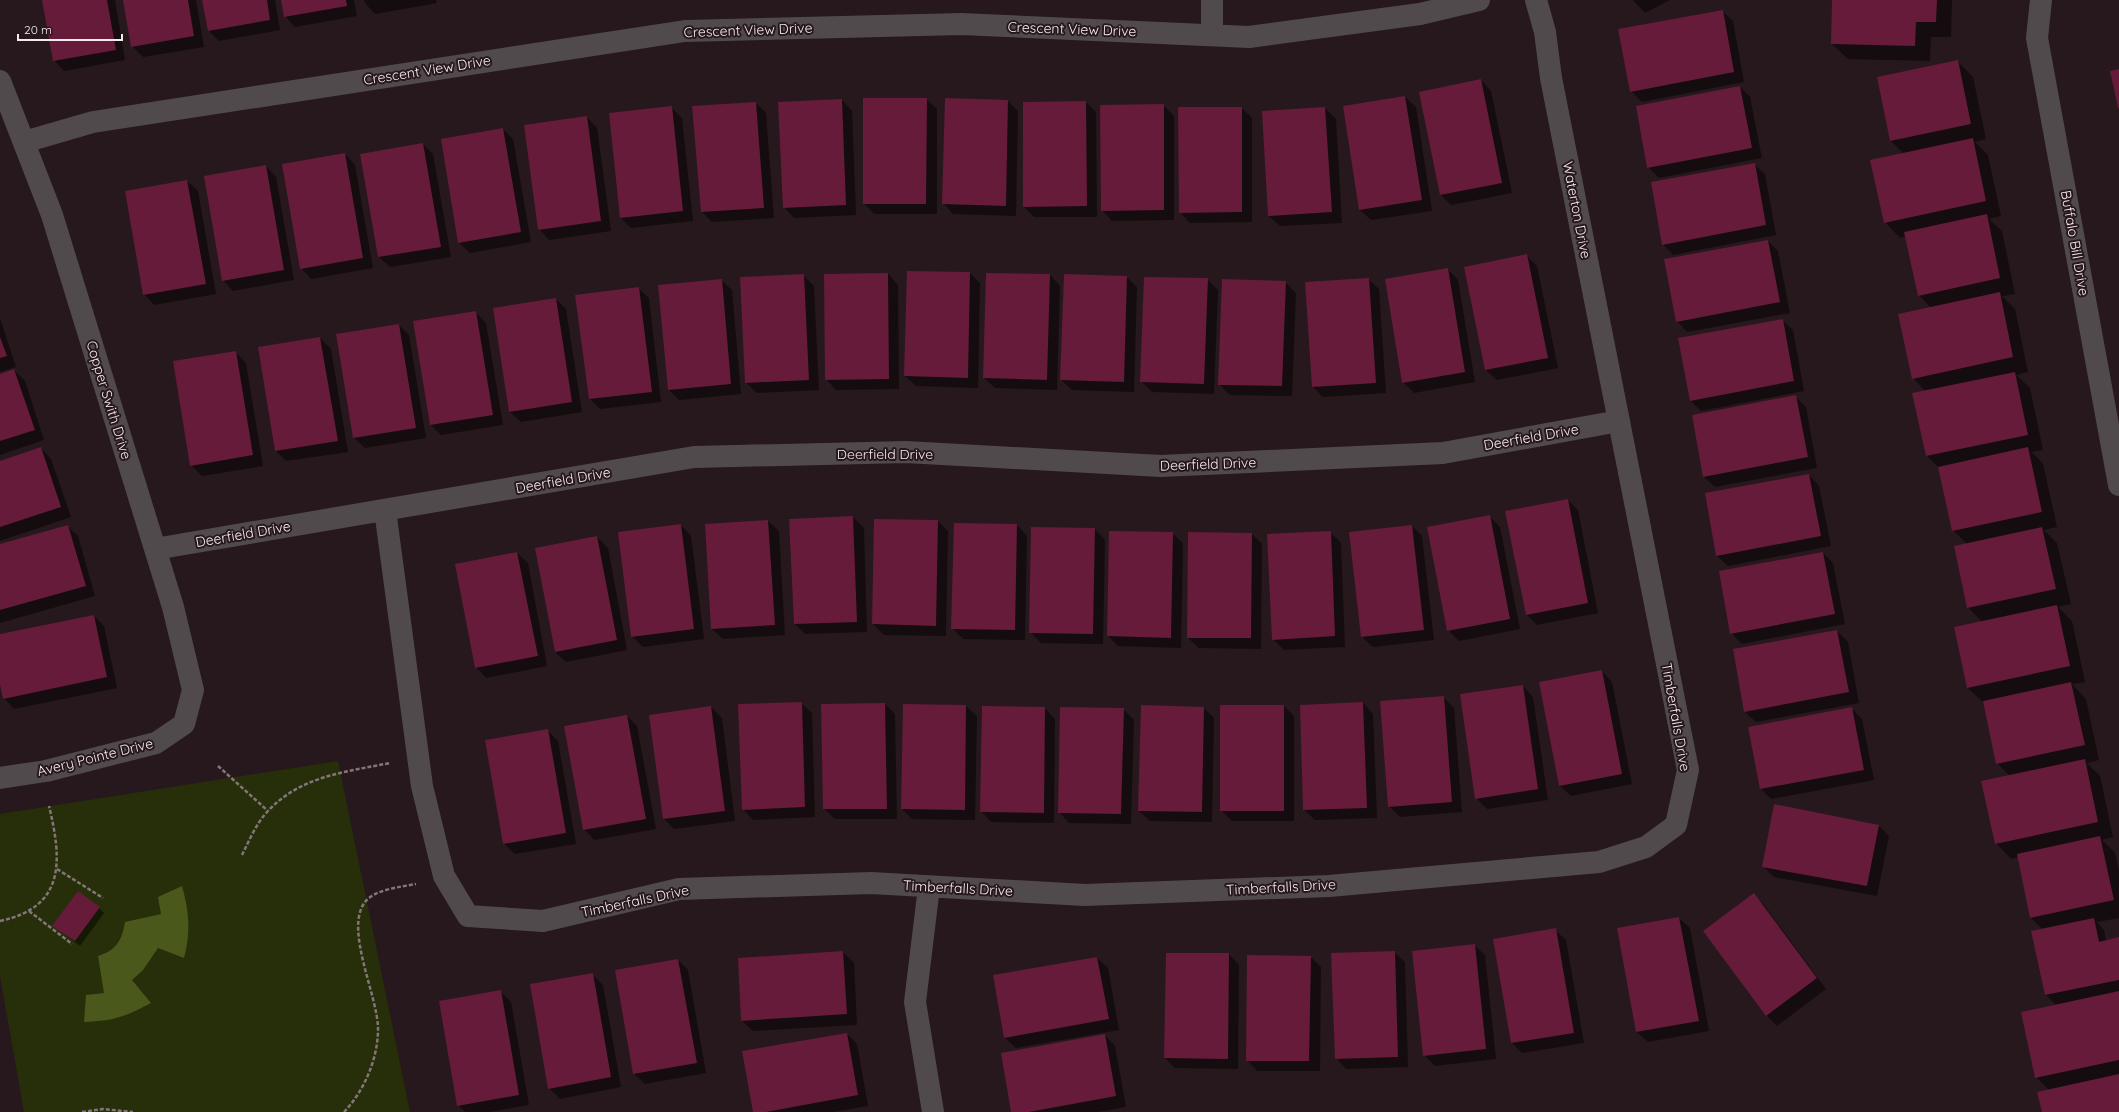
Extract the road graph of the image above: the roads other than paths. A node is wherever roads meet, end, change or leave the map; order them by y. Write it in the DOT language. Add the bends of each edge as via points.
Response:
graph roads {
  1 [pos="1212,0"];
  2 [pos="1479,0"];
  3 [pos="1536,0"];
  4 [pos="2040,0"];
  5 [pos="1212,35"];
  6 [pos="0,81"];
  7 [pos="24,142"];
  8 [pos="1619,421"];
  9 [pos="2118,475"];
  10 [pos="385,510"];
  11 [pos="155,549"];
  12 [pos="184,724"];
  13 [pos="0,778"];
  14 [pos="929,887"];
  15 [pos="933,1112"];
  1 -- 5 [label="street"];
  2 -- 5 [label="street, Crescent View Drive" via="1420,14 1249,37"];
  3 -- 8 [label="street, Waterton Drive"];
  4 -- 9 [label="street, Buffalo Bill Drive" via="2037,38"];
  5 -- 7 [label="street, Crescent View Drive" via="961,24 685,31 93,122"];
  6 -- 7 [label="street, Copper Swith Drive"];
  7 -- 11 [label="street, Copper Swith Drive" via="52,215"];
  8 -- 10 [label="street, Deerfield Drive" via="1443,453 1161,466 906,452 694,458"];
  8 -- 14 [label="street, Timberfalls Drive" via="1688,770 1676,825 1646,847 1599,862 1329,886 1085,895"];
  10 -- 11 [label="street, Deerfield Drive"];
  10 -- 14 [label="street, Timberfalls Drive" via="422,786 444,876 468,916 543,921 679,889 871,883"];
  11 -- 12 [label="street, Copper Swith Drive" via="173,608 193,690"];
  12 -- 13 [label="street, Avery Pointe Drive" via="156,743 46,771"];
  14 -- 15 [label="street" via="915,1002"];
}
